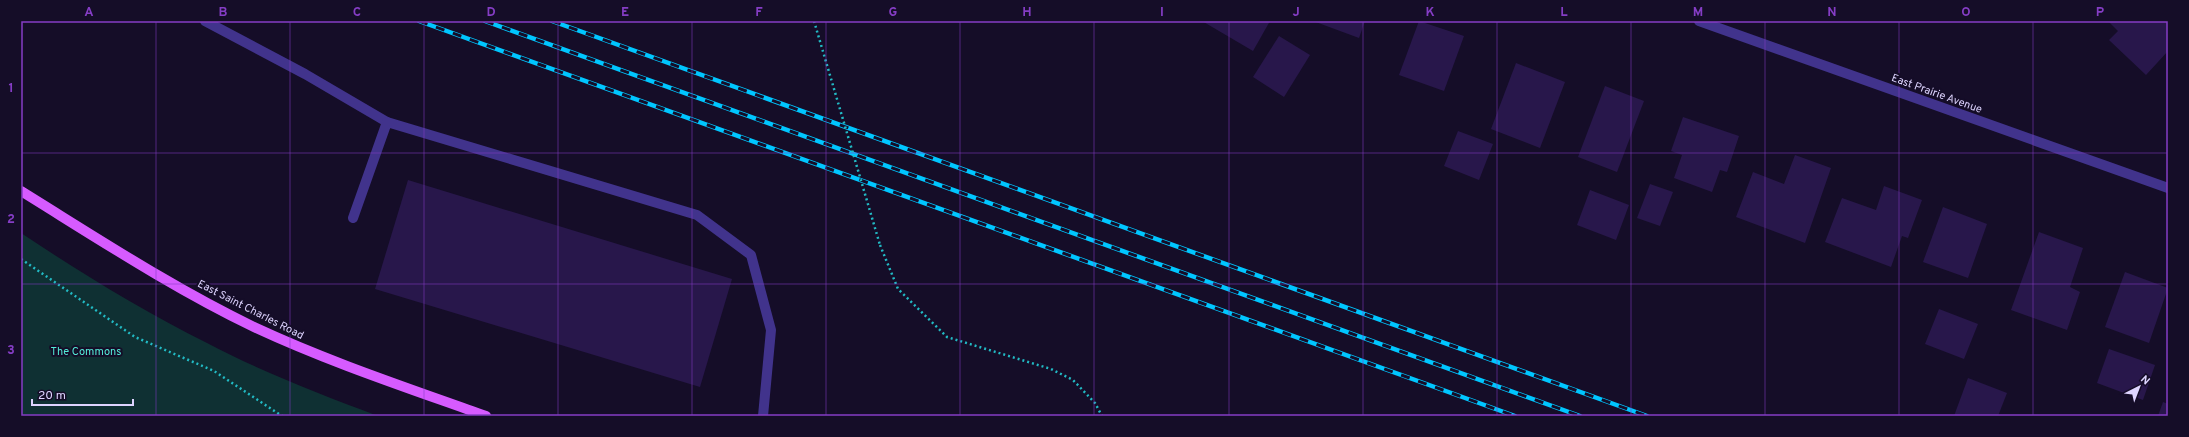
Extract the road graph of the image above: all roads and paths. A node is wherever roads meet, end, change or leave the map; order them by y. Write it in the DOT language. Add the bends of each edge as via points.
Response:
graph roads {
  1 [pos="205,21"];
  2 [pos="814,21"];
  3 [pos="1699,21"];
  4 [pos="387,122"];
  5 [pos="2168,188"];
  6 [pos="21,191"];
  7 [pos="353,218"];
  8 [pos="21,259"];
  9 [pos="282,416"];
  10 [pos="486,416"];
  11 [pos="763,416"];
  12 [pos="1102,416"];
  1 -- 4 [label="street" via="305,74"];
  2 -- 12 [label="path, bridge" via="880,245 898,289 947,337 1005,357 1051,369 1073,380 1095,403"];
  3 -- 5 [label="street, East Prairie Avenue"];
  4 -- 7 [label="street"];
  4 -- 11 [label="street" via="697,215 751,255 770,330"];
  6 -- 10 [label="main road, East Saint Charles Road" via="136,263 253,326 324,358"];
  8 -- 9 [label="path" via="135,337 214,371"];
}
